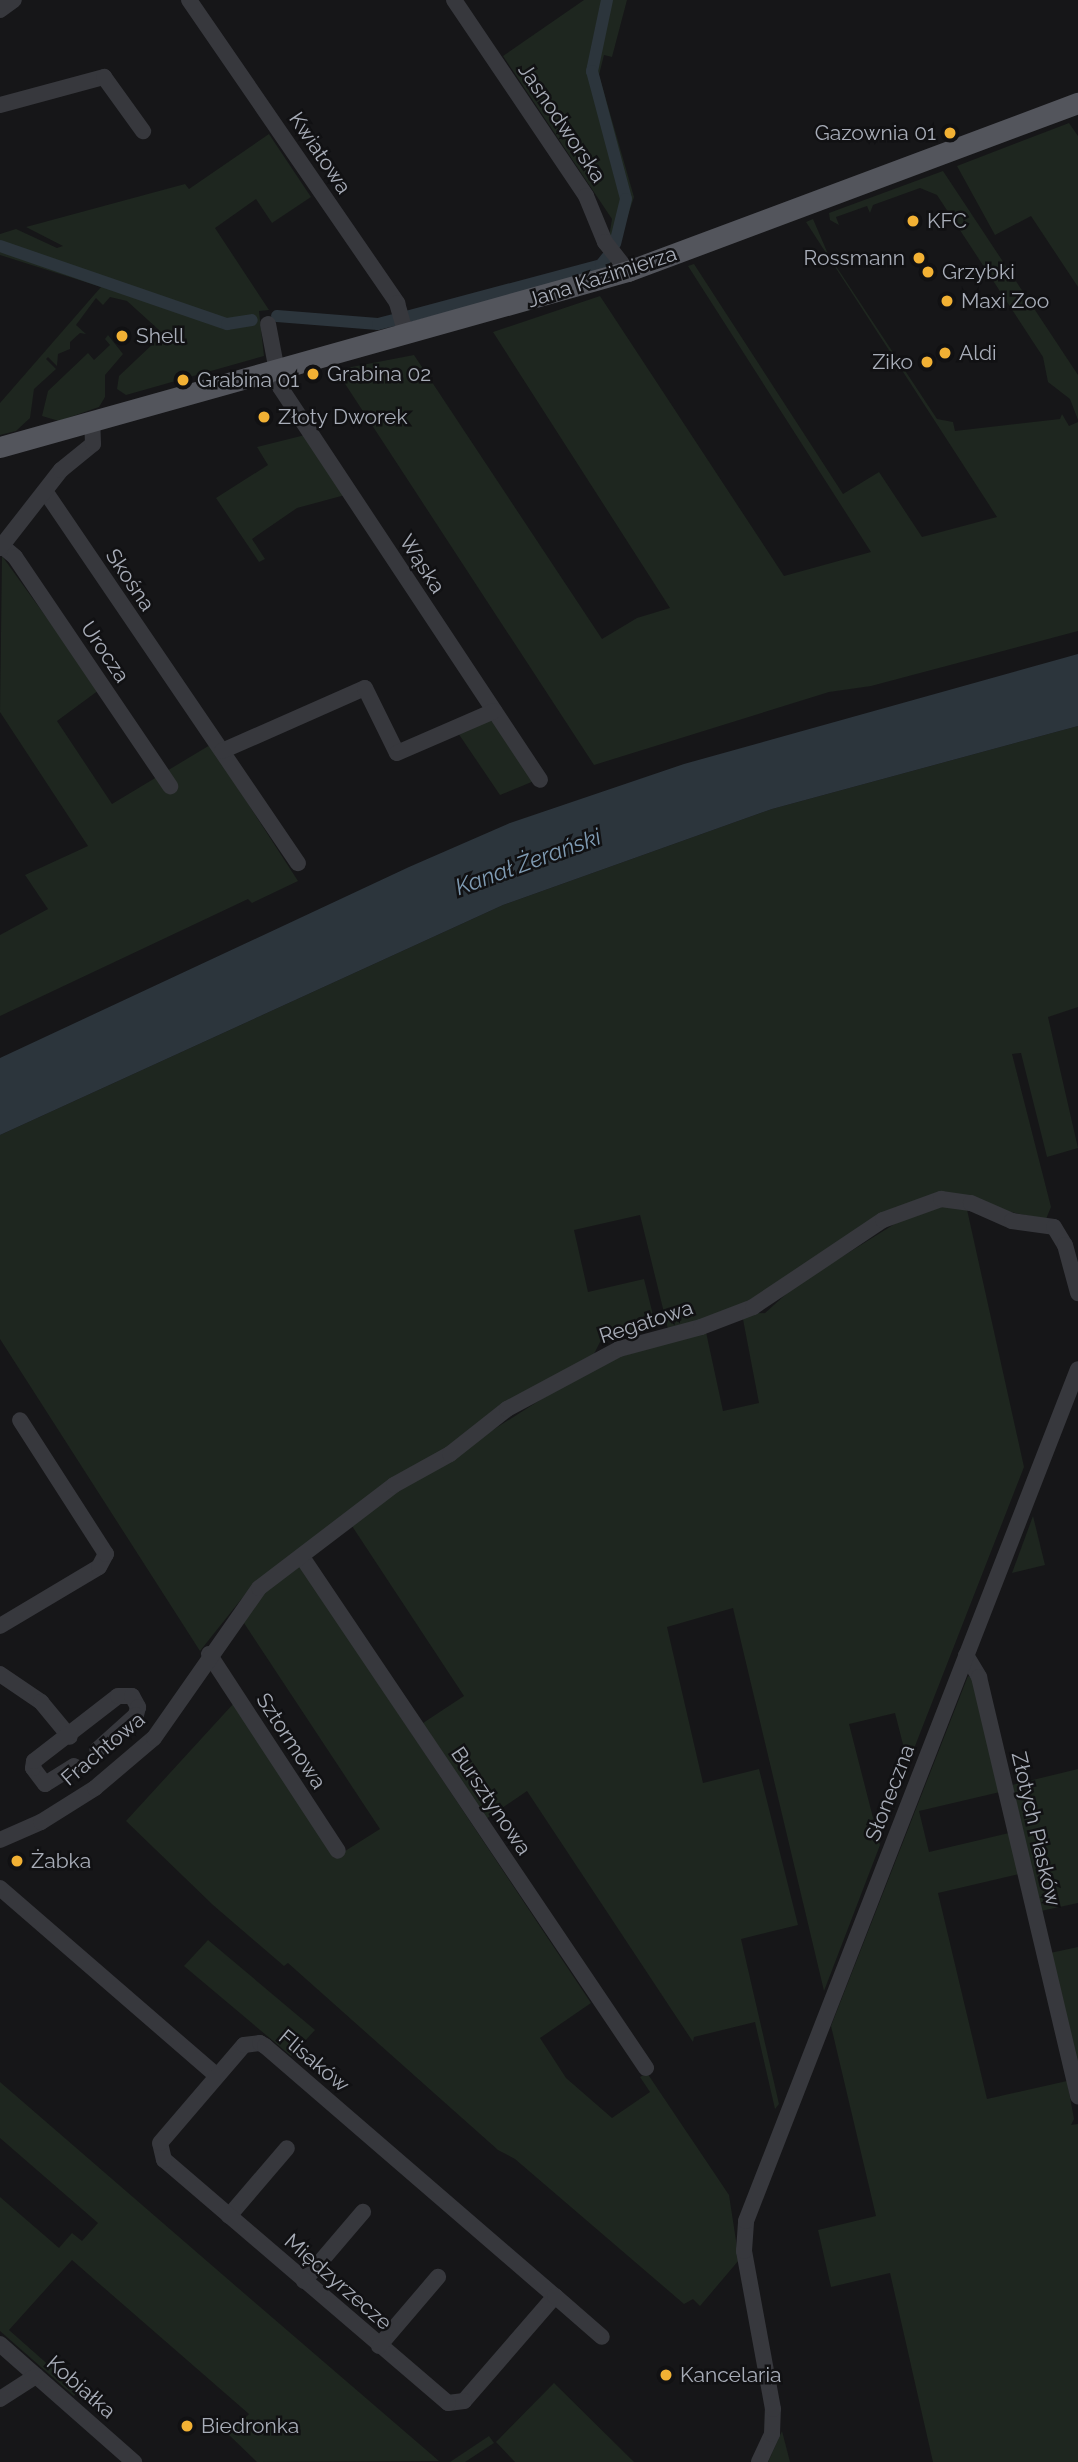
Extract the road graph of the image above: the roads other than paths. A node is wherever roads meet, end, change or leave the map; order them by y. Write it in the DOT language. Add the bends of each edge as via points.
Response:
graph roads {
  1 [pos="14,0"];
  2 [pos="189,0"];
  3 [pos="454,0"];
  4 [pos="0,10"];
  5 [pos="1078,103"];
  6 [pos="0,105"];
  7 [pos="144,131"];
  8 [pos="628,271"];
  9 [pos="268,324"];
  10 [pos="407,334"];
  11 [pos="273,369"];
  12 [pos="92,420"];
  13 [pos="0,447"];
  14 [pos="45,491"];
  15 [pos="1,547"];
  16 [pos="494,711"];
  17 [pos="222,751"];
  18 [pos="540,780"];
  19 [pos="170,786"];
  20 [pos="298,863"];
  21 [pos="1078,1293"];
  22 [pos="1078,1369"];
  23 [pos="20,1420"];
  24 [pos="302,1557"];
  25 [pos="0,1626"];
  26 [pos="966,1655"];
  27 [pos="207,1657"];
  28 [pos="0,1674"];
  29 [pos="70,1737"];
  30 [pos="97,1750"];
  31 [pos="74,1766"];
  32 [pos="0,1840"];
  33 [pos="338,1851"];
  34 [pos="0,1888"];
  35 [pos="646,2068"];
  36 [pos="217,2076"];
  37 [pos="1078,2096"];
  38 [pos="287,2148"];
  39 [pos="363,2212"];
  40 [pos="229,2216"];
  41 [pos="438,2277"];
  42 [pos="304,2281"];
  43 [pos="555,2296"];
  44 [pos="602,2337"];
  45 [pos="0,2344"];
  46 [pos="379,2346"];
  47 [pos="36,2376"];
  48 [pos="0,2399"];
  49 [pos="124,2459"];
  50 [pos="759,2462"];
  1 -- 4 [label="street"];
  2 -- 10 [label="street, Kwiatowa" via="397,303"];
  3 -- 8 [label="street, Jasnodworska" via="586,196 605,242"];
  5 -- 8 [label="main road, Jana Kazimierza"];
  6 -- 7 [label="street" via="104,78"];
  8 -- 10 [label="main road, Jana Kazimierza"];
  9 -- 11 [label="street"];
  10 -- 11 [label="main road, Jana Kazimierza"];
  11 -- 12 [label="main road, Jana Kazimierza"];
  11 -- 16 [label="street, Wąska" via="280,387"];
  12 -- 13 [label="main road, Jana Kazimierza"];
  12 -- 14 [label="street" via="93,444 61,470"];
  14 -- 15 [label="street"];
  14 -- 17 [label="street, Skośna"];
  15 -- 19 [label="street, Urocza" via="15,557"];
  16 -- 17 [label="street" via="397,753 365,688"];
  16 -- 18 [label="street, Wąska"];
  17 -- 20 [label="street, Skośna"];
  21 -- 24 [label="street, Regatowa" via="1065,1245 1054,1227 1001,1218 953,1199 918,1204 883,1220 754,1307 692,1330 619,1349 507,1409 450,1454 394,1485"];
  22 -- 26 [label="street, Słoneczna"];
  23 -- 25 [label="street" via="106,1555 99,1567"];
  24 -- 27 [label="street, Regatowa" via="250,1597"];
  24 -- 35 [label="street, Bursztynowa"];
  26 -- 37 [label="street, Złotych Piasków" via="979,1677"];
  26 -- 50 [label="street, Słoneczna" via="743,2233 773,2409 772,2434"];
  27 -- 32 [label="street, Frachtowa" via="164,1726 138,1752 70,1804"];
  27 -- 33 [label="street, Sztormowa"];
  28 -- 29 [label="street" via="41,1702"];
  29 -- 30 [label="street" via="118,1696 132,1696 138,1707 136,1716"];
  29 -- 31 [label="street" via="34,1761 33,1768 45,1784"];
  34 -- 36 [label="street"];
  36 -- 40 [label="street, Międzyrzecze" via="163,2139 160,2149 164,2160"];
  36 -- 43 [label="street, Flisaków" via="244,2045 265,2046"];
  38 -- 40 [label="street"];
  39 -- 42 [label="street"];
  40 -- 42 [label="street, Międzyrzecze"];
  41 -- 46 [label="street"];
  42 -- 46 [label="street, Międzyrzecze"];
  43 -- 44 [label="street, Flisaków"];
  43 -- 46 [label="street, Międzyrzecze" via="460,2403 444,2401"];
  45 -- 47 [label="street, Kobiałka"];
  47 -- 48 [label="street"];
  47 -- 49 [label="street, Kobiałka"];
}
